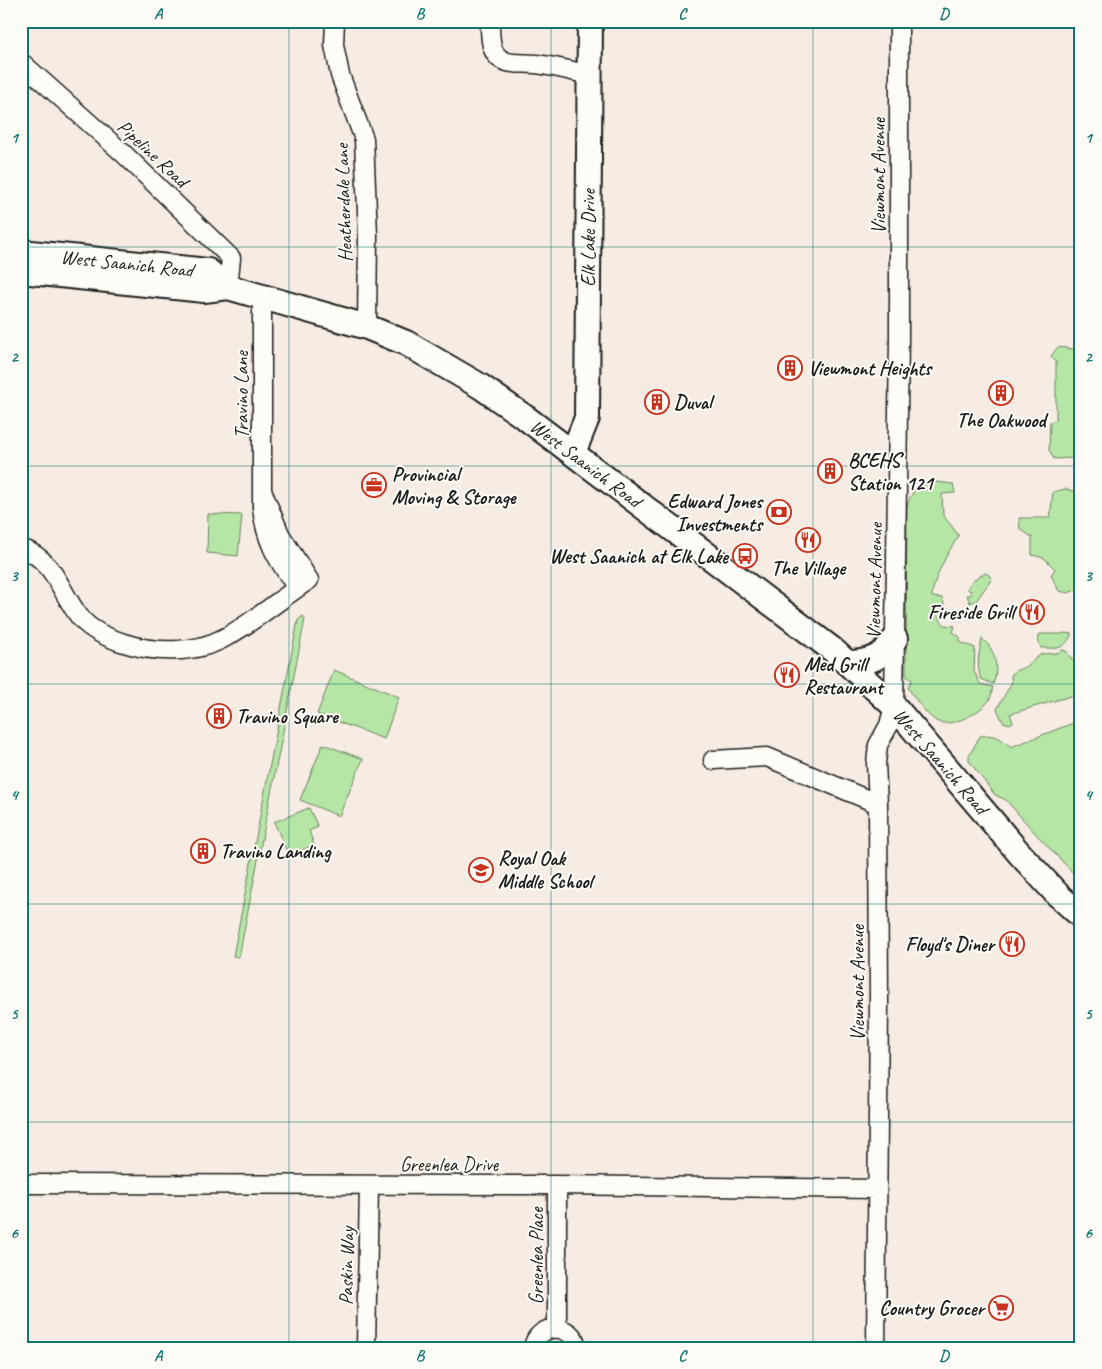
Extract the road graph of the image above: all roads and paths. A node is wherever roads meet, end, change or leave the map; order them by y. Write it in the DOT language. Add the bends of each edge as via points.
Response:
graph roads {
  1 [pos="334,21"];
  2 [pos="490,21"];
  3 [pos="590,21"];
  4 [pos="900,21"];
  5 [pos="21,62"];
  6 [pos="589,75"];
  7 [pos="21,252"];
  8 [pos="21,271"];
  9 [pos="228,287"];
  10 [pos="262,298"];
  11 [pos="367,327"];
  12 [pos="573,453"];
  13 [pos="21,548"];
  14 [pos="895,639"];
  15 [pos="847,663"];
  16 [pos="894,706"];
  17 [pos="713,760"];
  18 [pos="878,804"];
  19 [pos="1081,916"];
  20 [pos="21,1184"];
  21 [pos="558,1185"];
  22 [pos="369,1186"];
  23 [pos="877,1189"];
  24 [pos="556,1328"];
  25 [pos="366,1348"];
  26 [pos="533,1348"];
  27 [pos="577,1348"];
  28 [pos="876,1348"];
  1 -- 11 [label="street, Heatherdale Lane" via="334,45 340,75 364,146 368,235"];
  2 -- 6 [label="street" via="492,48 498,57 510,63 536,63"];
  3 -- 6 [label="main road, Elk Lake Drive"];
  4 -- 14 [label="street, Viewmont Avenue"];
  5 -- 9 [label="street, Pipeline Road" via="124,154 231,258"];
  6 -- 12 [label="main road, Elk Lake Drive" via="587,418"];
  7 -- 9 [label="main road, West Saanich Road" via="208,271"];
  8 -- 9 [label="main road, West Saanich Road" via="204,290"];
  9 -- 10 [label="main road, West Saanich Road"];
  10 -- 11 [label="main road, West Saanich Road"];
  10 -- 13 [label="street, Travino Lane" via="263,493 303,584 223,639 203,646 155,650 131,646 95,630 71,606 52,570 40,558"];
  11 -- 12 [label="main road, West Saanich Road" via="406,343 480,386"];
  12 -- 15 [label="main road, West Saanich Road"];
  14 -- 15 [label="main road" via="878,657 868,662"];
  14 -- 16 [label="street, Viewmont Avenue"];
  15 -- 16 [label="main road, West Saanich Road"];
  16 -- 18 [label="street, Viewmont Avenue" via="889,725 878,745"];
  16 -- 19 [label="main road, West Saanich Road" via="1020,854"];
  17 -- 18 [label="street" via="768,756"];
  18 -- 23 [label="street, Viewmont Avenue"];
  20 -- 22 [label="street, Greenlea Drive"];
  21 -- 22 [label="street, Greenlea Drive"];
  21 -- 23 [label="street, Greenlea Drive"];
  21 -- 24 [label="street, Greenlea Place"];
  22 -- 25 [label="street, Paskin Way"];
  23 -- 28 [label="street, Viewmont Avenue"];
  24 -- 26 [label="street, Greenlea Place" via="539,1334"];
  24 -- 27 [label="street, Greenlea Place" via="573,1336"];
}
